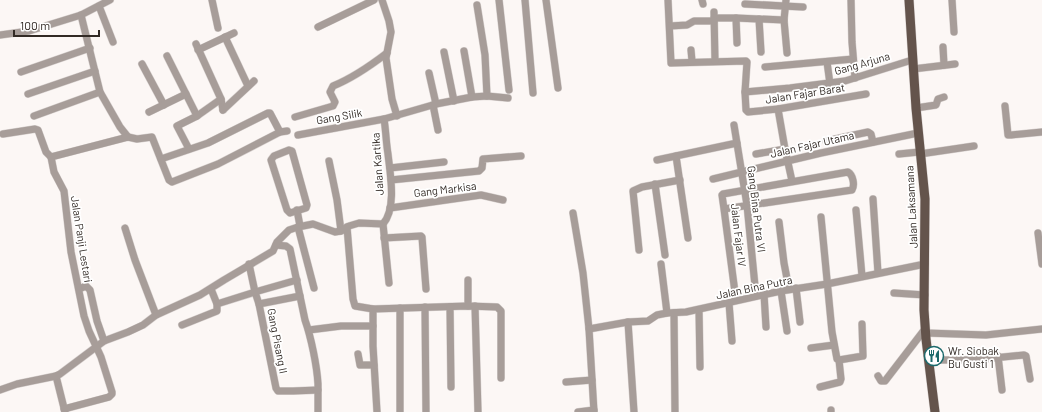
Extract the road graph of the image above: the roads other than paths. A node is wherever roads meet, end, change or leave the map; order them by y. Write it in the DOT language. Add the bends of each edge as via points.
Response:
graph roads {
  1 [pos="212,0"];
  2 [pos="374,0"];
  3 [pos="382,0"];
  4 [pos="499,0"];
  5 [pos="525,0"];
  6 [pos="546,0"];
  7 [pos="668,0"];
  8 [pos="851,0"];
  9 [pos="909,0"];
  10 [pos="952,0"];
  11 [pos="104,2"];
  12 [pos="786,3"];
  13 [pos="477,4"];
  14 [pos="745,4"];
  15 [pos="803,7"];
  16 [pos="81,15"];
  17 [pos="714,17"];
  18 [pos="736,18"];
  19 [pos="759,19"];
  20 [pos="784,20"];
  21 [pos="670,26"];
  22 [pos="318,27"];
  23 [pos="218,28"];
  24 [pos="954,32"];
  25 [pos="234,33"];
  26 [pos="0,35"];
  27 [pos="226,37"];
  28 [pos="113,42"];
  29 [pos="737,43"];
  30 [pos="943,47"];
  31 [pos="90,48"];
  32 [pos="691,50"];
  33 [pos="464,51"];
  34 [pos="444,52"];
  35 [pos="761,52"];
  36 [pos="387,53"];
  37 [pos="787,53"];
  38 [pos="167,56"];
  39 [pos="853,59"];
  40 [pos="692,61"];
  41 [pos="715,61"];
  42 [pos="827,62"];
  43 [pos="142,64"];
  44 [pos="955,64"];
  45 [pos="912,65"];
  46 [pos="944,65"];
  47 [pos="765,66"];
  48 [pos="95,71"];
  49 [pos="21,72"];
  50 [pos="429,73"];
  51 [pos="855,78"];
  52 [pos="830,84"];
  53 [pos="558,88"];
  54 [pos="100,92"];
  55 [pos="745,92"];
  56 [pos="533,93"];
  57 [pos="28,94"];
  58 [pos="186,94"];
  59 [pos="866,94"];
  60 [pos="487,96"];
  61 [pos="472,97"];
  62 [pos="944,97"];
  63 [pos="221,99"];
  64 [pos="454,101"];
  65 [pos="164,105"];
  66 [pos="435,105"];
  67 [pos="1005,106"];
  68 [pos="916,108"];
  69 [pos="778,109"];
  70 [pos="149,112"];
  71 [pos="34,116"];
  72 [pos="197,116"];
  73 [pos="396,116"];
  74 [pos="295,117"];
  75 [pos="384,120"];
  76 [pos="734,125"];
  77 [pos="438,130"];
  78 [pos="1042,132"];
  79 [pos="918,133"];
  80 [pos="3,134"];
  81 [pos="298,135"];
  82 [pos="128,137"];
  83 [pos="826,141"];
  84 [pos="737,142"];
  85 [pos="873,142"];
  86 [pos="974,146"];
  87 [pos="189,149"];
  88 [pos="785,149"];
  89 [pos="920,153"];
  90 [pos="756,154"];
  91 [pos="899,154"];
  92 [pos="521,156"];
  93 [pos="676,156"];
  94 [pos="51,157"];
  95 [pos="161,159"];
  96 [pos="657,160"];
  97 [pos="329,161"];
  98 [pos="788,161"];
  99 [pos="444,162"];
  100 [pos="390,168"];
  101 [pos="741,172"];
  102 [pos="391,180"];
  103 [pos="680,180"];
  104 [pos="713,180"];
  105 [pos="792,181"];
  106 [pos="655,184"];
  107 [pos="745,189"];
  108 [pos="873,199"];
  109 [pos="503,200"];
  110 [pos="747,205"];
  111 [pos="390,208"];
  112 [pos="724,209"];
  113 [pos="297,210"];
  114 [pos="856,210"];
  115 [pos="573,213"];
  116 [pos="821,217"];
  117 [pos="779,222"];
  118 [pos="382,224"];
  119 [pos="299,227"];
  120 [pos="125,228"];
  121 [pos="344,229"];
  122 [pos="1038,233"];
  123 [pos="384,238"];
  124 [pos="688,238"];
  125 [pos="277,244"];
  126 [pos="639,250"];
  127 [pos="665,255"];
  128 [pos="249,264"];
  129 [pos="661,264"];
  130 [pos="925,264"];
  131 [pos="1042,264"];
  132 [pos="878,273"];
  133 [pos="862,276"];
  134 [pos="297,280"];
  135 [pos="468,280"];
  136 [pos="389,283"];
  137 [pos="827,284"];
  138 [pos="314,288"];
  139 [pos="796,288"];
  140 [pos="78,289"];
  141 [pos="211,289"];
  142 [pos="426,289"];
  143 [pos="789,289"];
  144 [pos="781,291"];
  145 [pos="255,292"];
  146 [pos="894,293"];
  147 [pos="764,294"];
  148 [pos="925,295"];
  149 [pos="300,296"];
  150 [pos="756,296"];
  151 [pos="733,302"];
  152 [pos="217,304"];
  153 [pos="260,304"];
  154 [pos="472,306"];
  155 [pos="424,307"];
  156 [pos="450,307"];
  157 [pos="400,308"];
  158 [pos="373,309"];
  159 [pos="699,310"];
  160 [pos="670,313"];
  161 [pos="156,315"];
  162 [pos="628,322"];
  163 [pos="800,322"];
  164 [pos="862,324"];
  165 [pos="182,325"];
  166 [pos="373,326"];
  167 [pos="766,327"];
  168 [pos="589,329"];
  169 [pos="1042,329"];
  170 [pos="309,330"];
  171 [pos="787,331"];
  172 [pos="926,331"];
  173 [pos="104,341"];
  174 [pos="732,341"];
  175 [pos="834,345"];
  176 [pos="96,346"];
  177 [pos="811,348"];
  178 [pos="358,354"];
  179 [pos="998,356"];
  180 [pos="839,360"];
  181 [pos="928,360"];
  182 [pos="374,365"];
  183 [pos="700,367"];
  184 [pos="56,376"];
  185 [pos="878,376"];
  186 [pos="501,378"];
  187 [pos="1030,379"];
  188 [pos="592,380"];
  189 [pos="566,382"];
  190 [pos="451,387"];
  191 [pos="820,387"];
  192 [pos="0,390"];
  193 [pos="318,390"];
  194 [pos="1002,390"];
  195 [pos="65,410"];
  196 [pos="594,411"];
  197 [pos="318,412"];
  198 [pos="377,412"];
  199 [pos="400,412"];
  200 [pos="426,412"];
  201 [pos="478,412"];
  202 [pos="578,412"];
  203 [pos="634,412"];
  204 [pos="675,412"];
  205 [pos="935,412"];
  1 -- 23 [label="street"];
  2 -- 22 [label="street"];
  3 -- 36 [label="street" via="391,32"];
  4 -- 60 [label="street, Jalan Kartika" via="509,94"];
  5 -- 56 [label="street"];
  6 -- 53 [label="street"];
  7 -- 21 [label="street"];
  8 -- 39 [label="street"];
  9 -- 45 [label="main road, Jalan Laksamana"];
  10 -- 24 [label="street"];
  11 -- 16 [label="street"];
  11 -- 28 [label="street"];
  12 -- 14 [label="street"];
  12 -- 15 [label="street"];
  12 -- 20 [label="street"];
  13 -- 60 [label="street" via="485,55"];
  16 -- 26 [label="street" via="29,31"];
  16 -- 31 [label="street"];
  17 -- 18 [label="street"];
  17 -- 21 [label="street"];
  17 -- 41 [label="street"];
  18 -- 19 [label="street"];
  18 -- 29 [label="street"];
  19 -- 20 [label="street"];
  19 -- 35 [label="street"];
  20 -- 37 [label="street"];
  21 -- 40 [label="street" via="671,63"];
  25 -- 27 [label="street"];
  27 -- 63 [label="street" via="197,47"];
  27 -- 63 [label="street" via="251,84 223,110"];
  30 -- 46 [label="street"];
  31 -- 48 [label="street"];
  31 -- 49 [label="street"];
  32 -- 40 [label="street"];
  33 -- 61 [label="street"];
  34 -- 64 [label="street"];
  36 -- 73 [label="street" via="388,76"];
  36 -- 74 [label="street" via="364,71 333,86 330,92 335,102 333,106"];
  38 -- 58 [label="street"];
  39 -- 42 [label="street"];
  39 -- 51 [label="street"];
  40 -- 41 [label="street"];
  41 -- 55 [label="street" via="747,62"];
  42 -- 47 [label="street, Gang Arjuna"];
  42 -- 52 [label="street, Gang Arjuna"];
  43 -- 65 [label="street"];
  44 -- 46 [label="street, Gang Arjuna"];
  45 -- 46 [label="street, Gang Arjuna"];
  45 -- 51 [label="street, Gang Arjuna"];
  45 -- 68 [label="main road, Jalan Laksamana"];
  48 -- 54 [label="street"];
  48 -- 57 [label="street"];
  50 -- 66 [label="street"];
  51 -- 52 [label="street, Gang Arjuna"];
  52 -- 55 [label="street"];
  54 -- 71 [label="street"];
  54 -- 82 [label="street"];
  55 -- 69 [label="street, Jalan Fajar Barat" via="748,112"];
  58 -- 65 [label="street"];
  58 -- 72 [label="street"];
  59 -- 69 [label="street, Jalan Fajar Barat"];
  60 -- 61 [label="street, Jalan Kartika"];
  61 -- 64 [label="street, Jalan Kartika"];
  62 -- 68 [label="street" via="938,99 936,106"];
  63 -- 72 [label="street"];
  64 -- 66 [label="street, Jalan Kartika"];
  65 -- 70 [label="street"];
  66 -- 73 [label="street, Jalan Kartika"];
  66 -- 77 [label="street"];
  67 -- 78 [label="street" via="1008,135"];
  68 -- 79 [label="main road, Jalan Laksamana"];
  69 -- 88 [label="street"];
  72 -- 87 [label="street" via="177,126"];
  73 -- 75 [label="street, Jalan Kartika"];
  75 -- 81 [label="street, Gang Silik"];
  75 -- 100 [label="street, Jalan Kartika"];
  76 -- 84 [label="street, Gang Bina Putra VI"];
  79 -- 85 [label="street, Jalan Fajar Utama"];
  79 -- 89 [label="main road, Jalan Laksamana"];
  80 -- 94 [label="street, Jalan Panji Lestari" via="38,130 46,152"];
  82 -- 94 [label="street"];
  82 -- 95 [label="street" via="137,139 152,136"];
  83 -- 85 [label="street" via="868,132"];
  84 -- 93 [label="street"];
  84 -- 101 [label="street, Gang Bina Putra VI"];
  85 -- 98 [label="street, Jalan Fajar Utama"];
  86 -- 89 [label="street"];
  87 -- 95 [label="street"];
  87 -- 95 [label="street" via="208,143 268,113 284,132 218,164 172,182"];
  88 -- 90 [label="street"];
  88 -- 98 [label="street"];
  89 -- 91 [label="street"];
  89 -- 130 [label="main road, Jalan Laksamana"];
  92 -- 102 [label="street" via="483,159 479,171"];
  93 -- 96 [label="street"];
  93 -- 103 [label="street"];
  94 -- 140 [label="street, Jalan Panji Lestari" via="54,172 64,191"];
  97 -- 121 [label="street"];
  98 -- 101 [label="street, Jalan Fajar Utama"];
  98 -- 105 [label="street"];
  99 -- 100 [label="street"];
  100 -- 102 [label="street, Jalan Kartika"];
  101 -- 104 [label="street, Jalan Fajar Utama"];
  101 -- 107 [label="street, Gang Bina Putra VI"];
  102 -- 111 [label="street, Jalan Kartika"];
  103 -- 106 [label="street"];
  103 -- 124 [label="street"];
  105 -- 107 [label="street"];
  105 -- 110 [label="street" via="848,172 852,176 853,186 852,190"];
  106 -- 126 [label="street" via="634,190 632,193"];
  106 -- 127 [label="street"];
  107 -- 110 [label="street, Gang Bina Putra VI"];
  107 -- 112 [label="street, Jalan Fajar IV" via="724,193"];
  108 -- 132 [label="street"];
  109 -- 111 [label="street, Gang Markisa" via="481,195"];
  110 -- 112 [label="street"];
  110 -- 150 [label="street, Gang Bina Putra VI"];
  111 -- 118 [label="street, Jalan Kartika" via="388,218"];
  112 -- 151 [label="street, Jalan Fajar IV"];
  113 -- 113 [label="street" via="290,213 287,210 271,160 274,156 289,150 292,151 307,205 306,208"];
  113 -- 119 [label="street"];
  114 -- 133 [label="street"];
  115 -- 168 [label="street"];
  116 -- 137 [label="street"];
  117 -- 143 [label="street"];
  118 -- 121 [label="street" via="359,223"];
  118 -- 123 [label="street"];
  119 -- 121 [label="street" via="313,224 331,230"];
  119 -- 125 [label="street" via="289,230"];
  119 -- 138 [label="street"];
  120 -- 161 [label="street"];
  121 -- 158 [label="street" via="354,304"];
  122 -- 131 [label="street"];
  123 -- 136 [label="street"];
  123 -- 142 [label="street" via="422,236"];
  125 -- 128 [label="street" via="273,251"];
  125 -- 134 [label="street" via="290,249"];
  128 -- 141 [label="street"];
  128 -- 145 [label="street"];
  129 -- 160 [label="street"];
  130 -- 132 [label="street, Jalan Bina Putra"];
  130 -- 148 [label="main road, Jalan Laksamana"];
  132 -- 133 [label="street, Jalan Bina Putra"];
  133 -- 137 [label="street, Jalan Bina Putra"];
  134 -- 145 [label="street"];
  134 -- 149 [label="street"];
  135 -- 154 [label="street"];
  137 -- 139 [label="street, Jalan Bina Putra"];
  137 -- 175 [label="street"];
  139 -- 143 [label="street, Jalan Bina Putra"];
  139 -- 163 [label="street"];
  140 -- 173 [label="street" via="86,286 90,290"];
  140 -- 176 [label="street, Jalan Panji Lestari" via="87,325"];
  141 -- 152 [label="street"];
  141 -- 161 [label="street"];
  143 -- 144 [label="street, Jalan Bina Putra"];
  144 -- 147 [label="street, Jalan Bina Putra"];
  144 -- 171 [label="street"];
  145 -- 152 [label="street"];
  145 -- 153 [label="street"];
  146 -- 148 [label="street"];
  147 -- 150 [label="street, Jalan Bina Putra"];
  147 -- 167 [label="street"];
  148 -- 172 [label="main road, Jalan Laksamana"];
  149 -- 153 [label="street"];
  149 -- 170 [label="street"];
  150 -- 151 [label="street, Jalan Bina Putra"];
  151 -- 159 [label="street, Jalan Bina Putra"];
  151 -- 174 [label="street, Jalan Fajar IV"];
  152 -- 165 [label="street" via="217,311"];
  153 -- 193 [label="street, Gang Pisang II" via="277,390"];
  154 -- 156 [label="street"];
  154 -- 186 [label="street" via="500,308"];
  154 -- 201 [label="street"];
  155 -- 156 [label="street"];
  155 -- 157 [label="street"];
  155 -- 200 [label="street"];
  156 -- 190 [label="street"];
  157 -- 158 [label="street"];
  157 -- 199 [label="street"];
  158 -- 166 [label="street"];
  159 -- 160 [label="street, Jalan Bina Putra"];
  159 -- 183 [label="street"];
  160 -- 162 [label="street, Jalan Bina Putra" via="656,315 648,321"];
  160 -- 204 [label="street"];
  161 -- 173 [label="street" via="138,327"];
  162 -- 168 [label="street, Jalan Bina Putra"];
  162 -- 203 [label="street"];
  164 -- 180 [label="street" via="863,356"];
  166 -- 170 [label="street"];
  166 -- 182 [label="street"];
  168 -- 188 [label="street"];
  169 -- 172 [label="street" via="986,335"];
  170 -- 193 [label="street"];
  172 -- 181 [label="main road, Jalan Laksamana"];
  172 -- 185 [label="street" via="885,381"];
  173 -- 176 [label="street"];
  175 -- 177 [label="street"];
  175 -- 180 [label="street"];
  176 -- 184 [label="street"];
  176 -- 195 [label="street, Jalan Panji Lestari" via="112,394"];
  178 -- 182 [label="street" via="360,365"];
  179 -- 181 [label="street" via="974,360"];
  179 -- 187 [label="street" via="1025,355"];
  179 -- 194 [label="street"];
  180 -- 191 [label="street" via="840,382"];
  181 -- 205 [label="main road, Jalan Laksamana"];
  182 -- 198 [label="street"];
  184 -- 192 [label="street"];
  184 -- 195 [label="street"];
  188 -- 189 [label="street"];
  188 -- 196 [label="street"];
  193 -- 197 [label="street"];
  196 -- 202 [label="street"];
}
